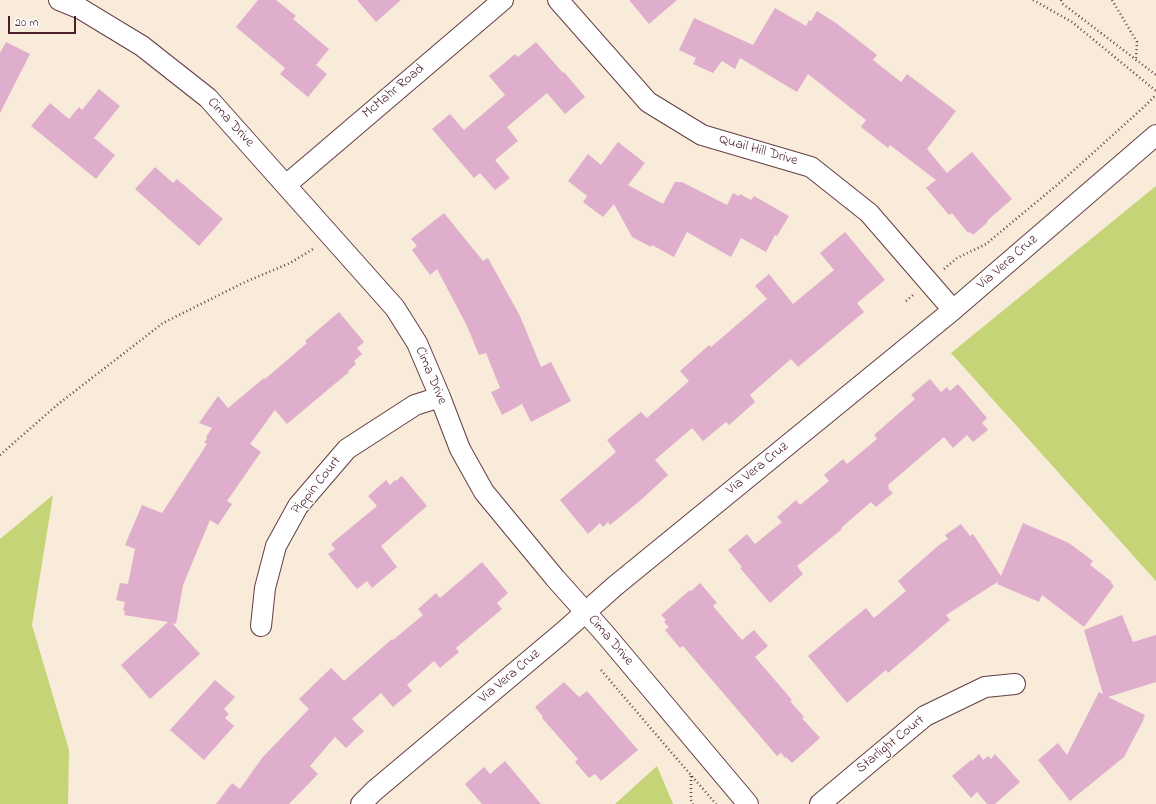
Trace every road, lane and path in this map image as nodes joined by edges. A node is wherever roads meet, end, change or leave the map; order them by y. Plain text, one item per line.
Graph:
1 (59, 0) edge
2 (503, 0) edge
3 (558, 0) edge
4 (1033, 0) edge
5 (1061, 0) edge
6 (1112, 0) edge
7 (1136, 59) junction
8 (1156, 75) edge
9 (1156, 91) edge
10 (1156, 95) edge
11 (1156, 135) edge
12 (286, 185) junction
13 (332, 237) junction
14 (928, 282) junction
15 (906, 301) dead end
16 (953, 310) junction
17 (440, 396) junction
18 (0, 455) edge
19 (585, 612) junction
20 (261, 626) dead end
21 (602, 670) dead end
22 (1015, 684) dead end
23 (361, 804) edge
24 (716, 804) edge
25 (748, 804) edge
26 (820, 804) edge

1 - 12 street, Cima Drive
2 - 12 street, McMahr Road
3 - 14 street, Quail Hill Drive
4 - 9 path
5 - 7 path
6 - 7 path
7 - 8 path
10 - 14 path
11 - 16 street, Via Vera Cruz
12 - 13 street, Cima Drive
13 - 17 street, Cima Drive
13 - 18 path
14 - 15 path
14 - 16 street, Quail Hill Drive
16 - 19 street, Via Vera Cruz
17 - 19 street, Cima Drive
17 - 20 street, Pippin Court
19 - 23 street, Via Vera Cruz
19 - 25 street, Cima Drive
21 - 24 path
22 - 26 street, Starlight Court

